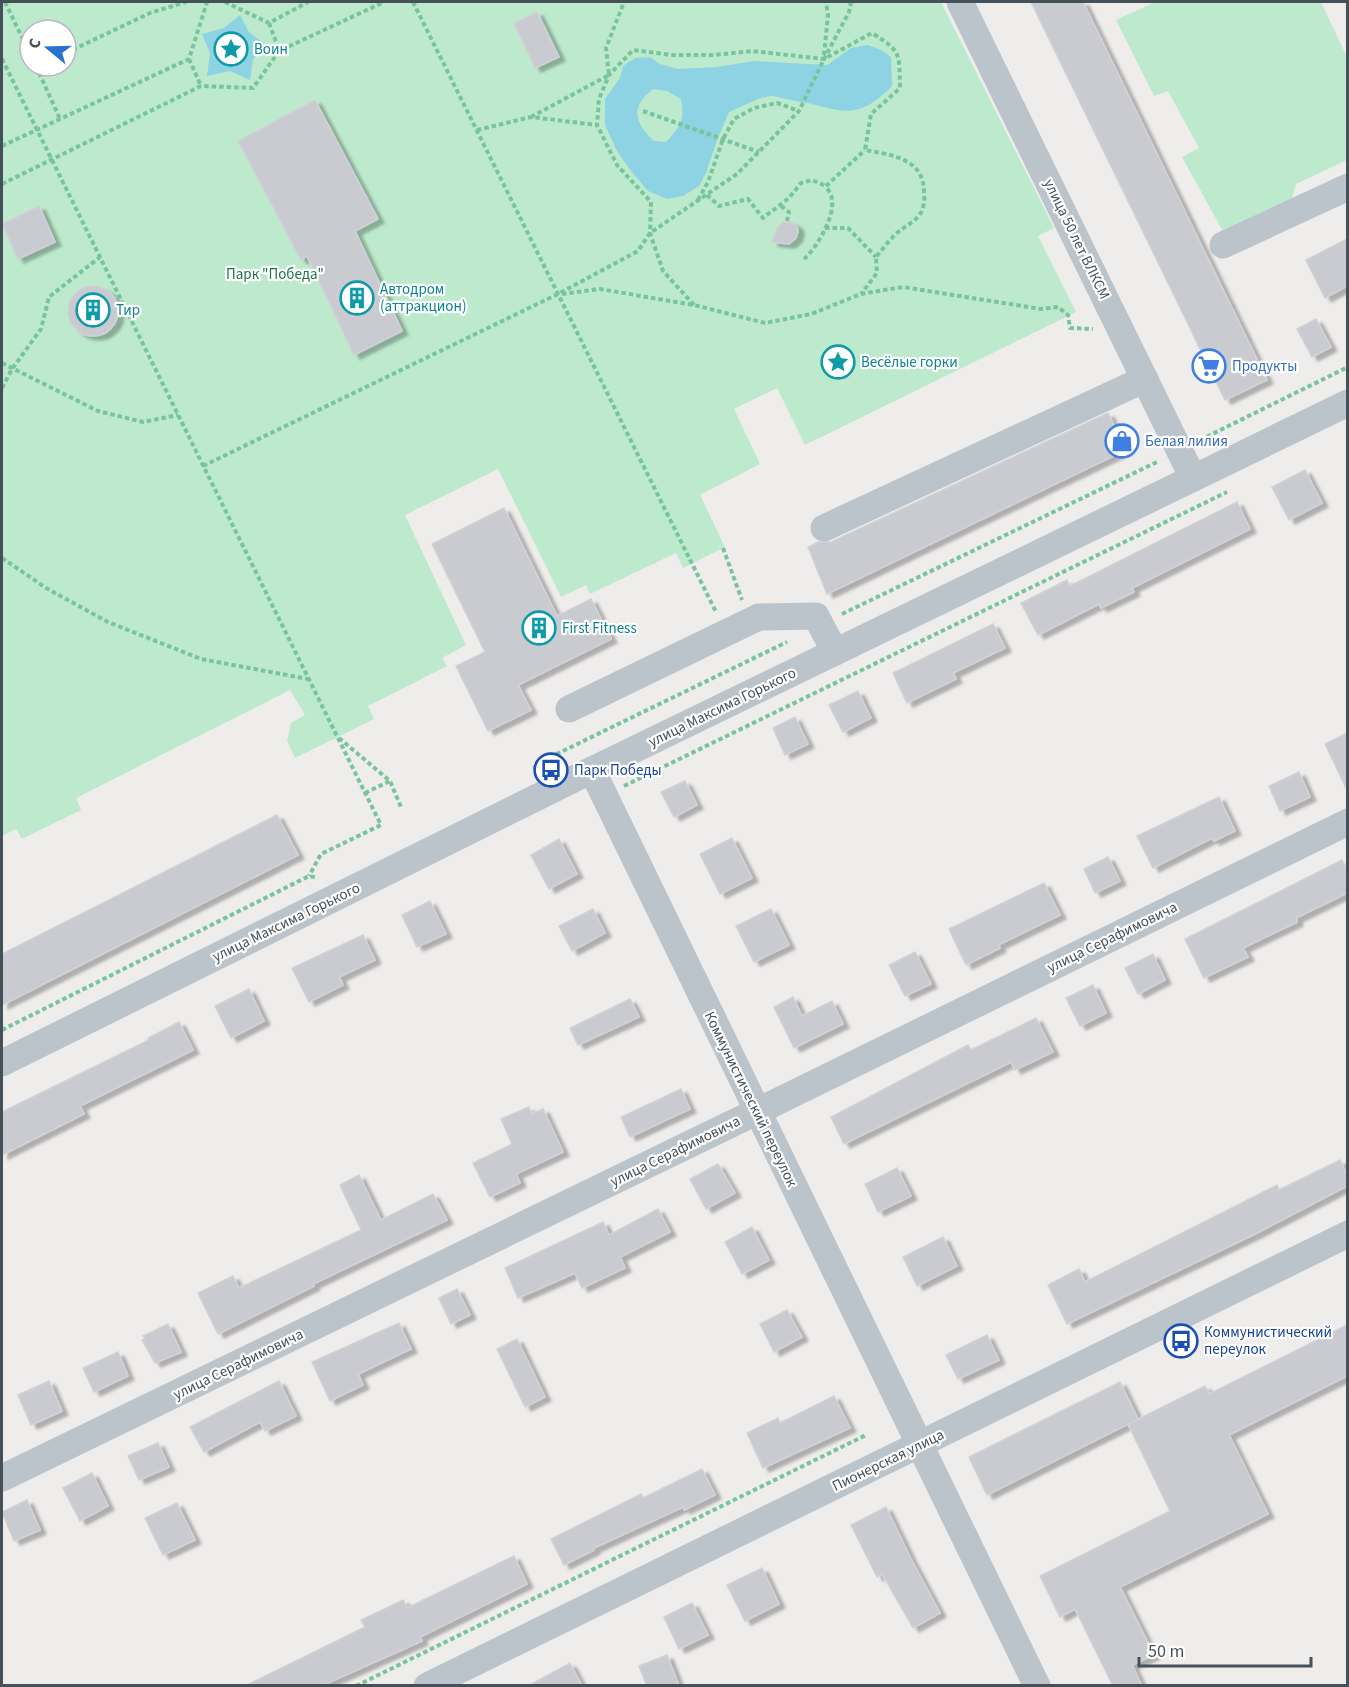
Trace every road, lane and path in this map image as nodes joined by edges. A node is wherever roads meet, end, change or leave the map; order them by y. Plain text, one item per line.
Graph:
1 (5, 2) edge
2 (186, 2) edge
3 (207, 2) edge
4 (225, 2) edge
5 (308, 2) edge
6 (384, 2) edge
7 (413, 2) edge
8 (624, 2) edge
9 (826, 2) edge
10 (851, 2) edge
11 (960, 2) edge
12 (269, 23) junction
13 (18, 29) edge
14 (78, 46) edge
15 (279, 51) junction
16 (824, 58) junction
17 (2, 59) edge
18 (189, 59) junction
19 (609, 75) junction
20 (42, 78) edge
21 (201, 86) junction
22 (643, 111) dead end
23 (800, 111) junction
24 (531, 117) junction
25 (60, 118) junction
26 (597, 125) junction
27 (37, 129) junction
28 (477, 130) junction
29 (723, 139) junction
30 (2, 146) edge
31 (865, 150) junction
32 (759, 152) junction
33 (51, 158) junction
34 (2, 184) edge
35 (826, 186) junction
36 (1347, 187) edge
37 (707, 195) junction
38 (698, 201) junction
39 (781, 206) junction
40 (787, 221) dead end
41 (825, 228) junction
42 (650, 233) junction
43 (1223, 245) dead end
44 (100, 257) junction
45 (876, 257) junction
46 (804, 259) dead end
47 (558, 294) junction
48 (861, 294) junction
49 (694, 305) junction
50 (1119, 325) junction
51 (2, 363) edge
52 (1347, 367) edge
53 (12, 369) junction
54 (1145, 379) junction
55 (2, 388) edge
56 (1347, 404) edge
57 (178, 415) junction
58 (1180, 450) junction
59 (203, 466) junction
60 (1193, 478) junction
61 (1230, 490) dead end
62 (824, 528) dead end
63 (2, 558) edge
64 (689, 558) dead end
65 (835, 652) junction
66 (308, 679) junction
67 (568, 710) dead end
68 (337, 736) junction
69 (592, 770) junction
70 (390, 781) junction
71 (624, 786) dead end
72 (365, 793) junction
73 (400, 807) dead end
74 (1347, 822) edge
75 (309, 876) junction
76 (324, 880) dead end
77 (2, 1030) edge
78 (2, 1063) edge
79 (758, 1111) junction
80 (1347, 1234) edge
81 (866, 1435) dead end
82 (919, 1445) junction
83 (2, 1478) edge
84 (356, 1686) edge
85 (427, 1686) edge
86 (1037, 1686) edge

1 - 13 path
2 - 14 path
3 - 18 path
4 - 12 path
5 - 12 path
6 - 15 path
7 - 28 path
8 - 19 path
9 - 16 path
10 - 16 path
11 - 50 street, улица 50 лет ВЛКСМ
12 - 15 path
15 - 21 path
16 - 19 path
16 - 23 path
16 - 31 path
17 - 27 path
18 - 21 path
18 - 25 path
19 - 24 path
19 - 26 path
20 - 25 path
21 - 33 path
22 - 29 path
23 - 29 path
23 - 32 path
24 - 26 path
24 - 28 path
25 - 27 path
26 - 42 path
27 - 30 path
27 - 33 path
28 - 47 path
29 - 32 path
29 - 38 path
31 - 35 path
31 - 45 path
32 - 37 path
33 - 34 path
33 - 44 path
35 - 39 path
35 - 41 path
36 - 43 street
37 - 38 path
37 - 39 path
38 - 42 path
39 - 40 path
41 - 45 path
41 - 46 path
42 - 47 path
42 - 49 path
44 - 53 path
44 - 57 path
45 - 48 path
47 - 49 path
47 - 59 path
47 - 64 path
48 - 49 path
48 - 50 path
50 - 54 street, улица 50 лет ВЛКСМ
51 - 53 path
52 - 58 path
53 - 55 path
53 - 57 path
54 - 58 street, улица 50 лет ВЛКСМ
54 - 62 street
56 - 60 street, улица Максима Горького
57 - 59 path
58 - 60 street, улица 50 лет ВЛКСМ
59 - 66 path
60 - 65 street, улица Максима Горького
61 - 71 path
63 - 66 path
65 - 67 street
65 - 69 street, улица Максима Горького
66 - 68 path
68 - 70 path
68 - 72 path
69 - 78 street, улица Максима Горького
69 - 79 street, Коммунистический переулок
70 - 72 path
70 - 73 path
72 - 75 path
74 - 79 street, улица Серафимовича
75 - 76 path
75 - 77 path
79 - 82 street, Коммунистический переулок
79 - 83 street, улица Серафимовича
80 - 82 street, Пионерская улица
81 - 84 path
82 - 85 street, Пионерская улица
82 - 86 street, Коммунистический переулок

